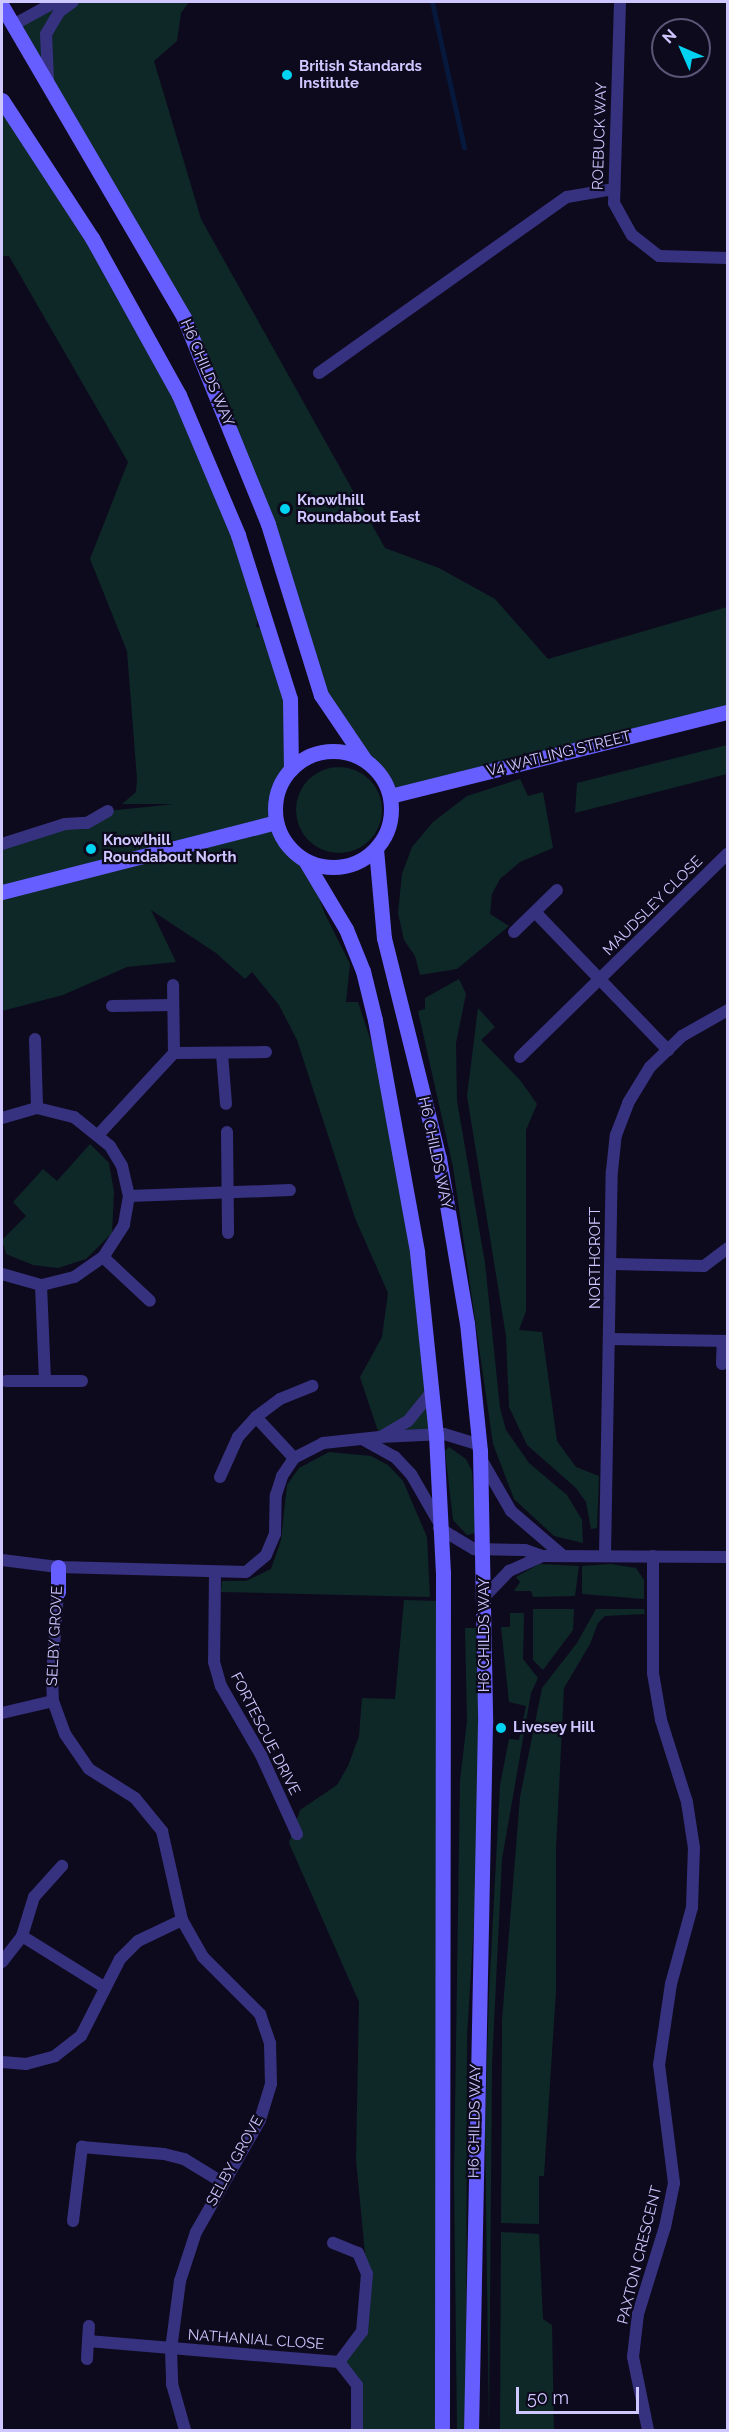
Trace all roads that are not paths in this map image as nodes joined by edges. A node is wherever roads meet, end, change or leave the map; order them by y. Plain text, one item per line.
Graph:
1 (55, 2) edge
2 (73, 2) edge
3 (620, 2) edge
4 (2, 6) edge
5 (7, 29) edge
6 (48, 81) junction
7 (2, 88) edge
8 (5, 105) edge
9 (614, 189) junction
10 (728, 258) edge
11 (319, 373) dead end
12 (728, 712) edge
13 (365, 760) junction
14 (291, 769) junction
15 (390, 796) junction
16 (108, 812) dead end
17 (276, 822) junction
18 (2, 841) edge
19 (376, 849) junction
20 (728, 853) edge
21 (306, 862) junction
22 (557, 890) dead end
23 (2, 892) edge
24 (535, 912) junction
25 (514, 932) dead end
26 (600, 980) junction
27 (173, 985) dead end
28 (173, 1005) junction
29 (112, 1006) dead end
30 (728, 1010) edge
31 (35, 1039) dead end
32 (668, 1050) junction
33 (266, 1052) dead end
34 (174, 1053) junction
35 (222, 1054) junction
36 (520, 1057) dead end
37 (226, 1104) dead end
38 (37, 1108) junction
39 (2, 1118) edge
40 (227, 1132) dead end
41 (99, 1134) junction
42 (226, 1190) junction
43 (290, 1190) dead end
44 (129, 1196) junction
45 (228, 1233) dead end
46 (728, 1248) edge
47 (103, 1257) junction
48 (612, 1264) junction
49 (2, 1274) edge
50 (41, 1285) junction
51 (150, 1301) dead end
52 (610, 1339) junction
53 (725, 1341) edge
54 (722, 1364) dead end
55 (45, 1381) junction
56 (82, 1381) dead end
57 (6, 1382) dead end
58 (313, 1386) dead end
59 (432, 1391) junction
60 (256, 1417) junction
61 (436, 1435) junction
62 (380, 1437) junction
63 (364, 1440) junction
64 (480, 1452) junction
65 (294, 1458) junction
66 (220, 1477) dead end
67 (439, 1525) junction
68 (484, 1549) junction
69 (561, 1554) junction
70 (605, 1555) junction
71 (542, 1556) junction
72 (653, 1556) junction
73 (728, 1557) edge
74 (2, 1560) edge
75 (58, 1567) junction
76 (215, 1573) junction
77 (58, 1592) joint
78 (485, 1596) junction
79 (53, 1701) junction
80 (2, 1713) edge
81 (297, 1834) dead end
82 (62, 1866) dead end
83 (182, 1920) junction
84 (22, 1936) junction
85 (2, 1962) edge
86 (104, 1987) junction
87 (2, 2062) edge
88 (83, 2133) dead end
89 (82, 2147) junction
90 (222, 2182) junction
91 (73, 2221) dead end
92 (333, 2243) dead end
93 (89, 2326) dead end
94 (88, 2341) junction
95 (171, 2349) junction
96 (87, 2359) dead end
97 (339, 2362) junction
98 (185, 2430) edge
99 (357, 2430) edge
100 (442, 2430) edge
101 (471, 2430) edge
102 (648, 2430) edge

1 - 5 street
2 - 6 street
3 - 9 street, ROEBUCK WAY
4 - 5 street, H6 CHILDS WAY
5 - 6 street, H6 CHILDS WAY
6 - 13 street, H6 CHILDS WAY
7 - 8 street
8 - 14 street
9 - 10 street, ROEBUCK WAY
9 - 11 street
12 - 15 street, V4 WATLING STREET
13 - 14 street
13 - 15 street
14 - 17 street
15 - 19 street
16 - 18 street
17 - 21 street
17 - 23 street
19 - 21 street
19 - 64 street, H6 CHILDS WAY
20 - 26 street, MAUDSLEY CLOSE
21 - 59 street
22 - 24 street
24 - 25 street
24 - 26 street, MAUDSLEY CLOSE
26 - 32 street, MAUDSLEY CLOSE
26 - 36 street, MAUDSLEY CLOSE
27 - 28 street
28 - 29 street
28 - 34 street
30 - 32 street, NORTHCROFT
31 - 38 street
32 - 48 street, NORTHCROFT
33 - 35 street
34 - 35 street
34 - 41 street
35 - 37 street
38 - 39 street
38 - 41 street
40 - 42 street
41 - 44 street
42 - 43 street
42 - 44 street
42 - 45 street
44 - 47 street
46 - 48 street
47 - 50 street
47 - 51 street
48 - 52 street, NORTHCROFT
49 - 50 street
50 - 55 street
52 - 53 street
52 - 70 street, NORTHCROFT
53 - 54 street
55 - 56 street
55 - 57 street
58 - 60 street
59 - 61 street
59 - 62 street
60 - 65 street
60 - 66 street
61 - 62 street
61 - 64 street
61 - 67 street
62 - 63 street
63 - 65 street
63 - 67 street
64 - 68 street, H6 CHILDS WAY
64 - 69 street
65 - 76 street
67 - 68 street
67 - 100 street
68 - 71 street
68 - 78 street, H6 CHILDS WAY
69 - 70 street
69 - 71 street
70 - 72 street
71 - 78 street
72 - 73 street
72 - 102 street, PAXTON CRESCENT
74 - 75 street
75 - 76 street
75 - 77 street, SELBY GROVE
76 - 81 street, FORTESCUE DRIVE
77 - 79 street, SELBY GROVE
78 - 101 street, H6 CHILDS WAY
79 - 80 street
79 - 83 street, SELBY GROVE
82 - 84 street
83 - 86 street
83 - 90 street, SELBY GROVE
84 - 85 street
84 - 86 street
86 - 87 street
88 - 89 street
89 - 90 street
89 - 91 street
90 - 95 street, SELBY GROVE
92 - 97 street, NATHANIAL CLOSE
93 - 94 street
94 - 95 street, NATHANIAL CLOSE
94 - 96 street
95 - 97 street, NATHANIAL CLOSE
95 - 98 street, SELBY GROVE
97 - 99 street, NATHANIAL CLOSE

